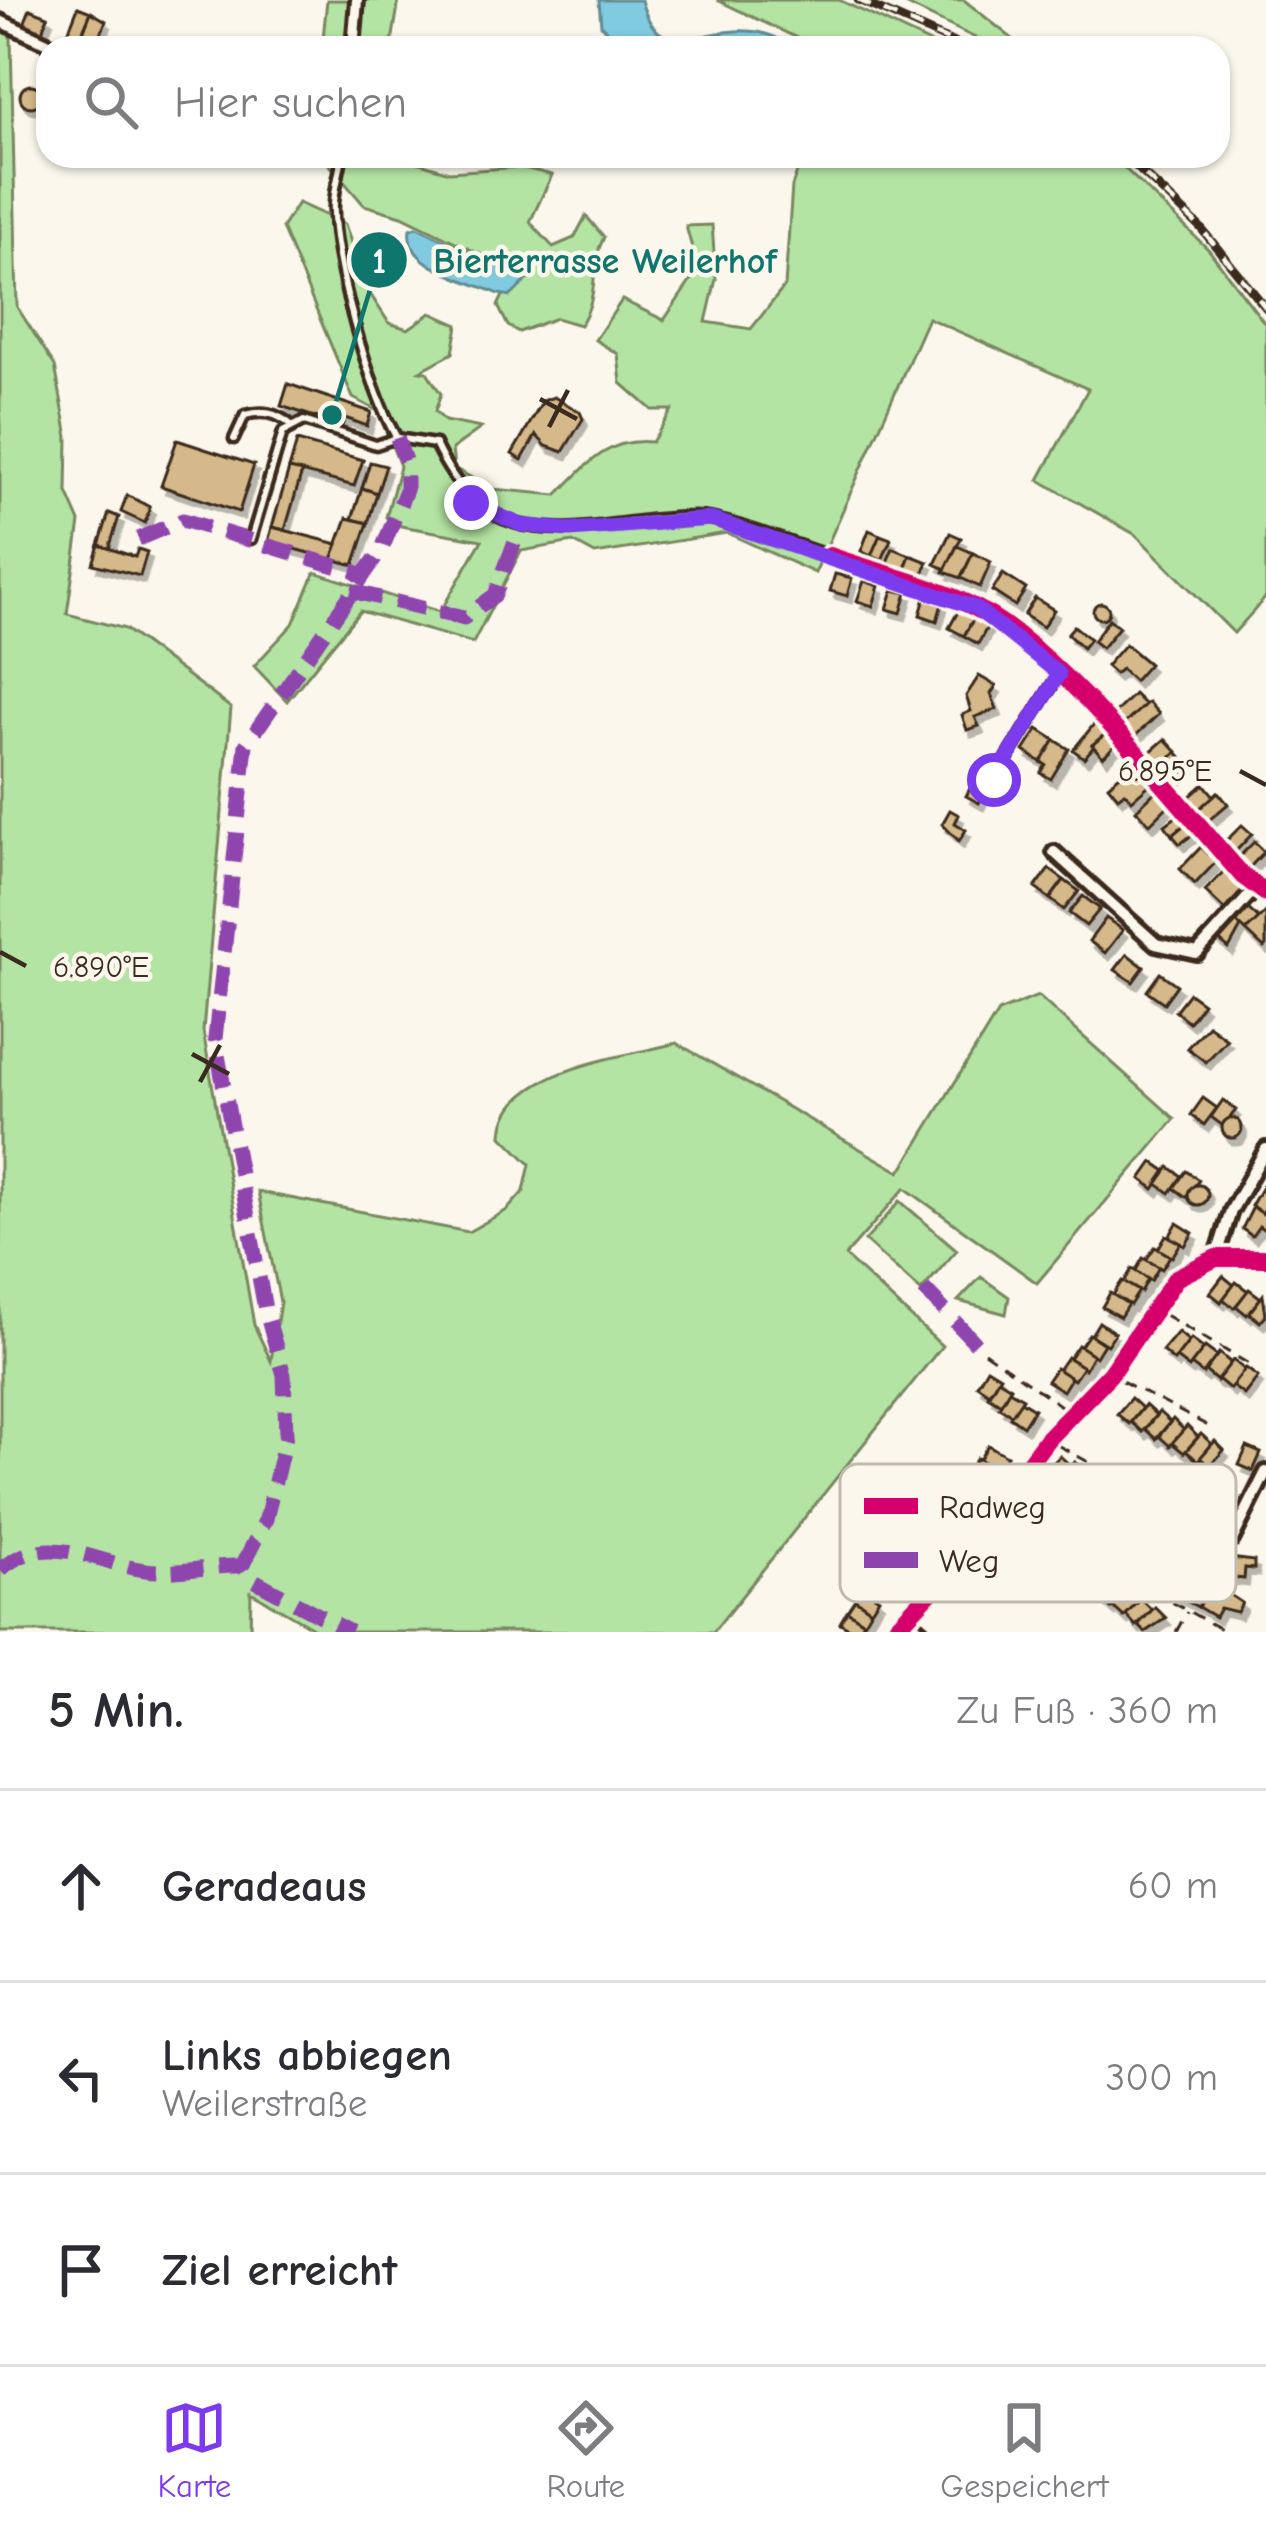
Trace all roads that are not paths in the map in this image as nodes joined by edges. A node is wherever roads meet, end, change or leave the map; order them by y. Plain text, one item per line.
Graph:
1 (357, 0) edge
2 (0, 21) edge
3 (353, 36) edge
4 (36, 38) edge
5 (340, 168) edge
6 (290, 424) junction
7 (398, 438) junction
8 (234, 439) dead end
9 (251, 538) dead end
10 (830, 556) joint
11 (1059, 674) junction
12 (994, 780) dead end
13 (1054, 851) dead end
14 (1261, 890) edge
15 (1266, 1149) edge
16 (1216, 1258) junction
17 (1266, 1258) edge
18 (1027, 1464) edge
19 (1266, 1472) edge
20 (1262, 1492) edge
21 (1236, 1534) edge
22 (921, 1602) edge
23 (907, 1618) junction
24 (892, 1632) edge
25 (922, 1632) edge

1 - 3 street
2 - 4 street
5 - 7 lane
6 - 7 lane
6 - 8 lane
6 - 9 lane
7 - 10 lane
10 - 11 street
11 - 12 lane
11 - 14 street
13 - 14 street
15 - 16 street
16 - 17 street
16 - 18 street
19 - 20 street
20 - 21 street
22 - 23 street
23 - 24 street
23 - 25 street

